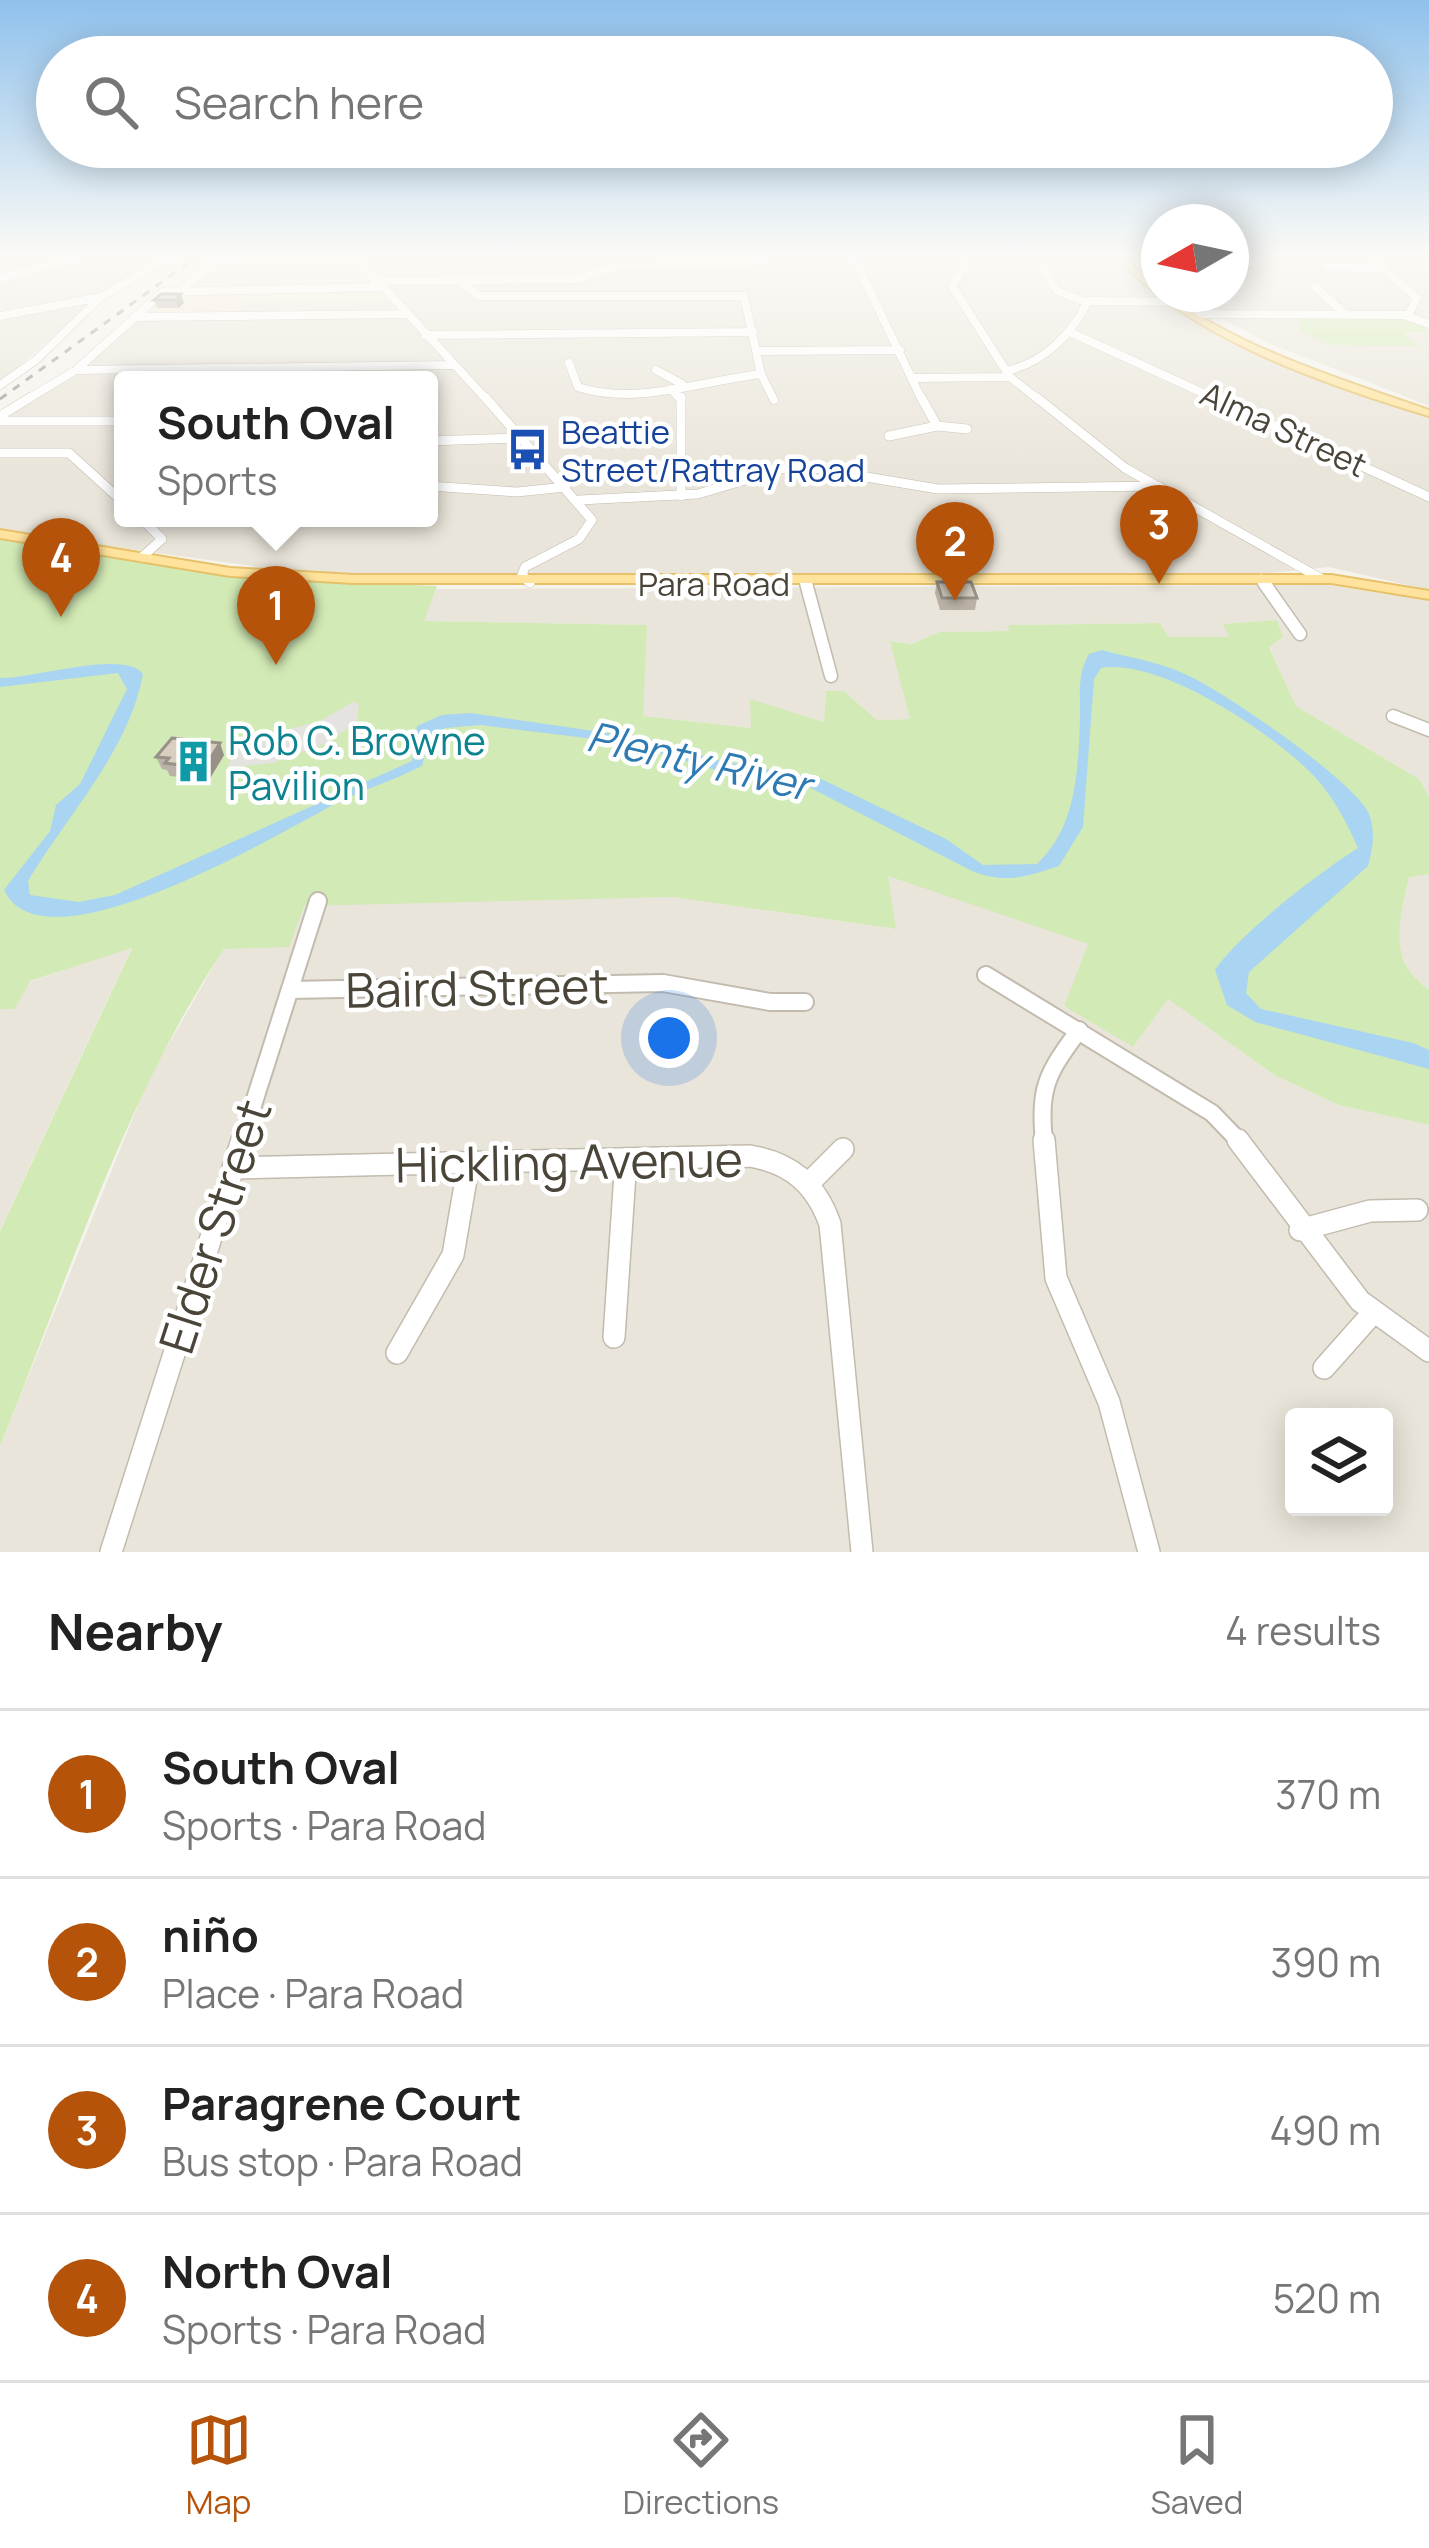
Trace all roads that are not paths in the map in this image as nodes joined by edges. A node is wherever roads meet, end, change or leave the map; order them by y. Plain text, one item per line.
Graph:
1 (67, 328) edge
2 (121, 328) edge
3 (419, 328) edge
4 (752, 328) edge
5 (889, 328) edge
6 (979, 328) edge
7 (1074, 328) edge
8 (1229, 328) edge
9 (753, 332) junction
10 (1072, 333) junction
11 (425, 335) junction
12 (900, 350) junction
13 (757, 351) junction
14 (569, 364) dead end
15 (453, 365) junction
16 (27, 366) junction
17 (0, 370) edge
18 (76, 370) junction
19 (656, 370) dead end
20 (761, 374) junction
21 (1008, 374) junction
22 (914, 378) junction
23 (682, 384) junction
24 (0, 385) edge
25 (671, 389) junction
26 (774, 401) dead end
27 (1428, 410) edge
28 (0, 418) edge
29 (114, 422) edge
30 (937, 426) junction
31 (967, 429) dead end
32 (889, 436) dead end
33 (521, 438) junction
34 (438, 441) edge
35 (0, 453) edge
36 (1158, 486) junction
37 (438, 487) edge
38 (566, 487) junction
39 (114, 494) edge
40 (681, 496) junction
41 (1429, 496) edge
42 (579, 500) junction
43 (149, 527) edge
44 (0, 534) edge
45 (142, 557) junction
46 (1261, 579) junction
47 (1325, 579) junction
48 (530, 583) junction
49 (806, 583) junction
50 (1429, 595) edge
51 (1300, 634) dead end
52 (831, 676) dead end
53 (1393, 716) dead end
54 (1429, 730) edge
55 (318, 901) dead end
56 (986, 975) dead end
57 (290, 990) junction
58 (806, 1002) dead end
59 (1079, 1030) junction
60 (843, 1148) dead end
61 (626, 1160) junction
62 (469, 1162) junction
63 (232, 1168) junction
64 (809, 1183) junction
65 (1417, 1210) dead end
66 (1300, 1229) junction
67 (1371, 1315) junction
68 (614, 1336) dead end
69 (1429, 1351) edge
70 (397, 1353) dead end
71 (1324, 1368) dead end
72 (111, 1552) edge
73 (862, 1552) edge
74 (1149, 1552) edge

1 - 16 street
2 - 18 street
3 - 11 street
4 - 9 street
5 - 12 street
6 - 21 street
7 - 10 street
8 - 27 main road
9 - 11 street
9 - 13 street
10 - 21 street
10 - 41 street, Alma Street
11 - 15 street
12 - 13 street
12 - 22 street
13 - 20 street
14 - 25 street
15 - 18 street
15 - 33 street
16 - 17 street
16 - 24 street
18 - 28 street
19 - 23 street
20 - 23 street
20 - 26 street
21 - 22 street
21 - 36 street
22 - 30 street
23 - 25 street
25 - 40 street
28 - 29 street
30 - 31 street
30 - 32 street
33 - 34 street
33 - 38 street
35 - 39 street
36 - 40 street
36 - 47 street
37 - 38 street
38 - 42 street
40 - 42 street
42 - 48 street
43 - 45 street
44 - 45 main road, Para Road
45 - 48 main road, Para Road
46 - 47 main road, Para Road
46 - 49 main road, Para Road
46 - 51 street
47 - 50 main road, Para Road
48 - 49 main road, Para Road
49 - 52 street
53 - 54 street
55 - 57 street, Elder Street
56 - 59 street
57 - 58 street, Baird Street
57 - 63 street, Elder Street
59 - 66 street
59 - 74 street
60 - 64 street
61 - 62 street, Hickling Avenue
61 - 64 street, Hickling Avenue
61 - 68 street
62 - 63 street, Hickling Avenue
62 - 70 street
63 - 72 street, Elder Street
64 - 73 street
65 - 66 street
66 - 67 street
67 - 69 street
67 - 71 street

